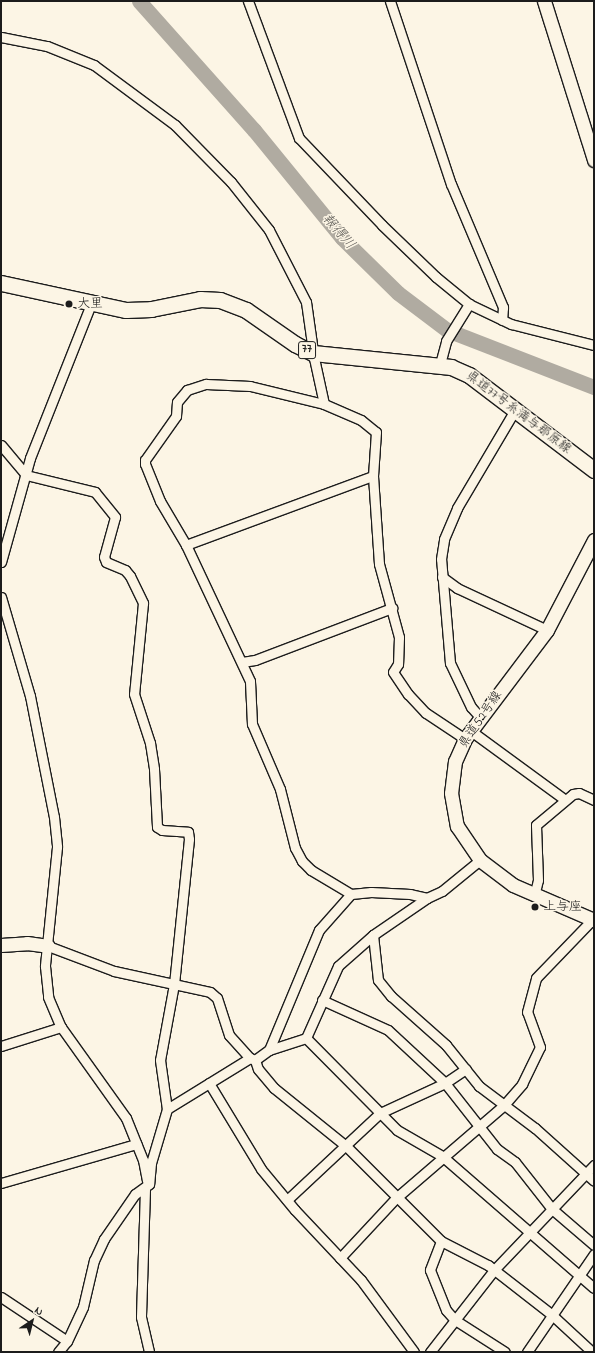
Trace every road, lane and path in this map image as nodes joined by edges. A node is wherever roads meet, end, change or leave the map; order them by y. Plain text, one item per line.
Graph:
1 (248, 1) edge
2 (390, 1) edge
3 (544, 1) edge
4 (1, 37) edge
5 (594, 160) edge
6 (1, 283) edge
7 (91, 304) junction
8 (467, 306) junction
9 (502, 320) junction
10 (594, 345) edge
11 (314, 353) junction
12 (440, 364) junction
13 (324, 404) junction
14 (515, 410) junction
15 (1, 445) edge
16 (594, 470) edge
17 (26, 475) junction
18 (373, 476) junction
19 (594, 540) edge
20 (186, 545) junction
21 (1, 562) edge
22 (442, 577) junction
23 (1, 597) edge
24 (392, 608) junction
25 (547, 630) junction
26 (242, 662) junction
27 (480, 717) junction
28 (468, 735) junction
29 (564, 799) junction
30 (594, 800) edge
31 (480, 860) junction
32 (351, 894) junction
33 (534, 896) junction
34 (427, 898) junction
35 (593, 920) edge
36 (373, 935) junction
37 (1, 945) edge
38 (48, 946) junction
39 (174, 984) junction
40 (322, 1000) junction
41 (61, 1027) junction
42 (306, 1038) junction
43 (1, 1046) edge
44 (269, 1050) junction
45 (252, 1059) junction
46 (466, 1069) junction
47 (445, 1083) junction
48 (209, 1084) junction
49 (504, 1105) junction
50 (167, 1109) junction
51 (380, 1113) junction
52 (479, 1126) junction
53 (136, 1144) junction
54 (346, 1146) junction
55 (442, 1156) junction
56 (594, 1165) edge
57 (586, 1175) junction
58 (594, 1181) edge
59 (1, 1182) edge
60 (147, 1186) junction
61 (396, 1198) junction
62 (287, 1200) junction
63 (552, 1209) junction
64 (530, 1232) junction
65 (441, 1241) junction
66 (594, 1245) edge
67 (594, 1254) edge
68 (340, 1258) junction
69 (494, 1270) junction
70 (579, 1275) junction
71 (594, 1288) edge
72 (1, 1298) edge
73 (551, 1314) junction
74 (455, 1320) junction
75 (66, 1341) junction
76 (58, 1352) edge
77 (149, 1352) edge
78 (414, 1352) edge
79 (430, 1352) edge
80 (506, 1352) edge
81 (527, 1352) edge
82 (592, 1352) edge

1 - 8 street
2 - 9 street
3 - 5 main road
4 - 11 street
6 - 7 main road, 県道77号糸満与那原線 / 77
7 - 11 main road, 県道77号糸満与那原線 / 77
7 - 17 street
8 - 9 street
8 - 12 street
9 - 10 street
11 - 12 main road, 県道77号糸満与那原線 / 77
11 - 13 street
12 - 14 main road, 県道77号糸満与那原線 / 77
13 - 18 street
13 - 20 street
14 - 16 main road, 県道77号糸満与那原線 / 77
14 - 22 street
15 - 17 street
17 - 21 street
17 - 39 street
18 - 20 street
18 - 24 street
19 - 25 main road, 県道52号線
20 - 26 street
22 - 25 street
22 - 27 street
23 - 38 street
24 - 26 street
24 - 28 street
25 - 27 main road, 県道52号線
26 - 32 street
27 - 28 main road, 県道52号線
28 - 29 street
28 - 31 main road, 県道52号線
29 - 30 street
29 - 33 street
31 - 33 main road, 県道52号線
31 - 34 street
32 - 34 street
32 - 44 street
33 - 35 main road, 県道52号線
34 - 36 street
35 - 49 street
36 - 40 street
36 - 46 street
37 - 38 main road
38 - 39 street
38 - 41 street
39 - 45 street
39 - 50 street
40 - 42 street
40 - 47 street
41 - 43 street
41 - 53 street
42 - 44 street
42 - 51 street
44 - 45 street
45 - 48 street
45 - 54 street
46 - 47 street
46 - 49 street
47 - 51 street
47 - 52 street
48 - 50 street
48 - 62 street
49 - 52 street
49 - 57 street
50 - 60 street
51 - 54 street
51 - 55 street
52 - 55 street
52 - 63 street
53 - 59 street
53 - 60 street
54 - 61 street
54 - 62 street
55 - 61 street
55 - 64 street
56 - 57 street
57 - 58 street
57 - 63 street
60 - 75 street
60 - 77 street
61 - 65 street
61 - 68 street
62 - 68 street
63 - 64 street
63 - 66 street
64 - 69 street
64 - 70 street
65 - 69 street
65 - 74 street
67 - 70 street
68 - 78 street
69 - 73 street
69 - 74 street
70 - 71 street
70 - 73 street
72 - 75 street
73 - 81 street
73 - 82 street
74 - 79 street
74 - 80 street
75 - 76 street

